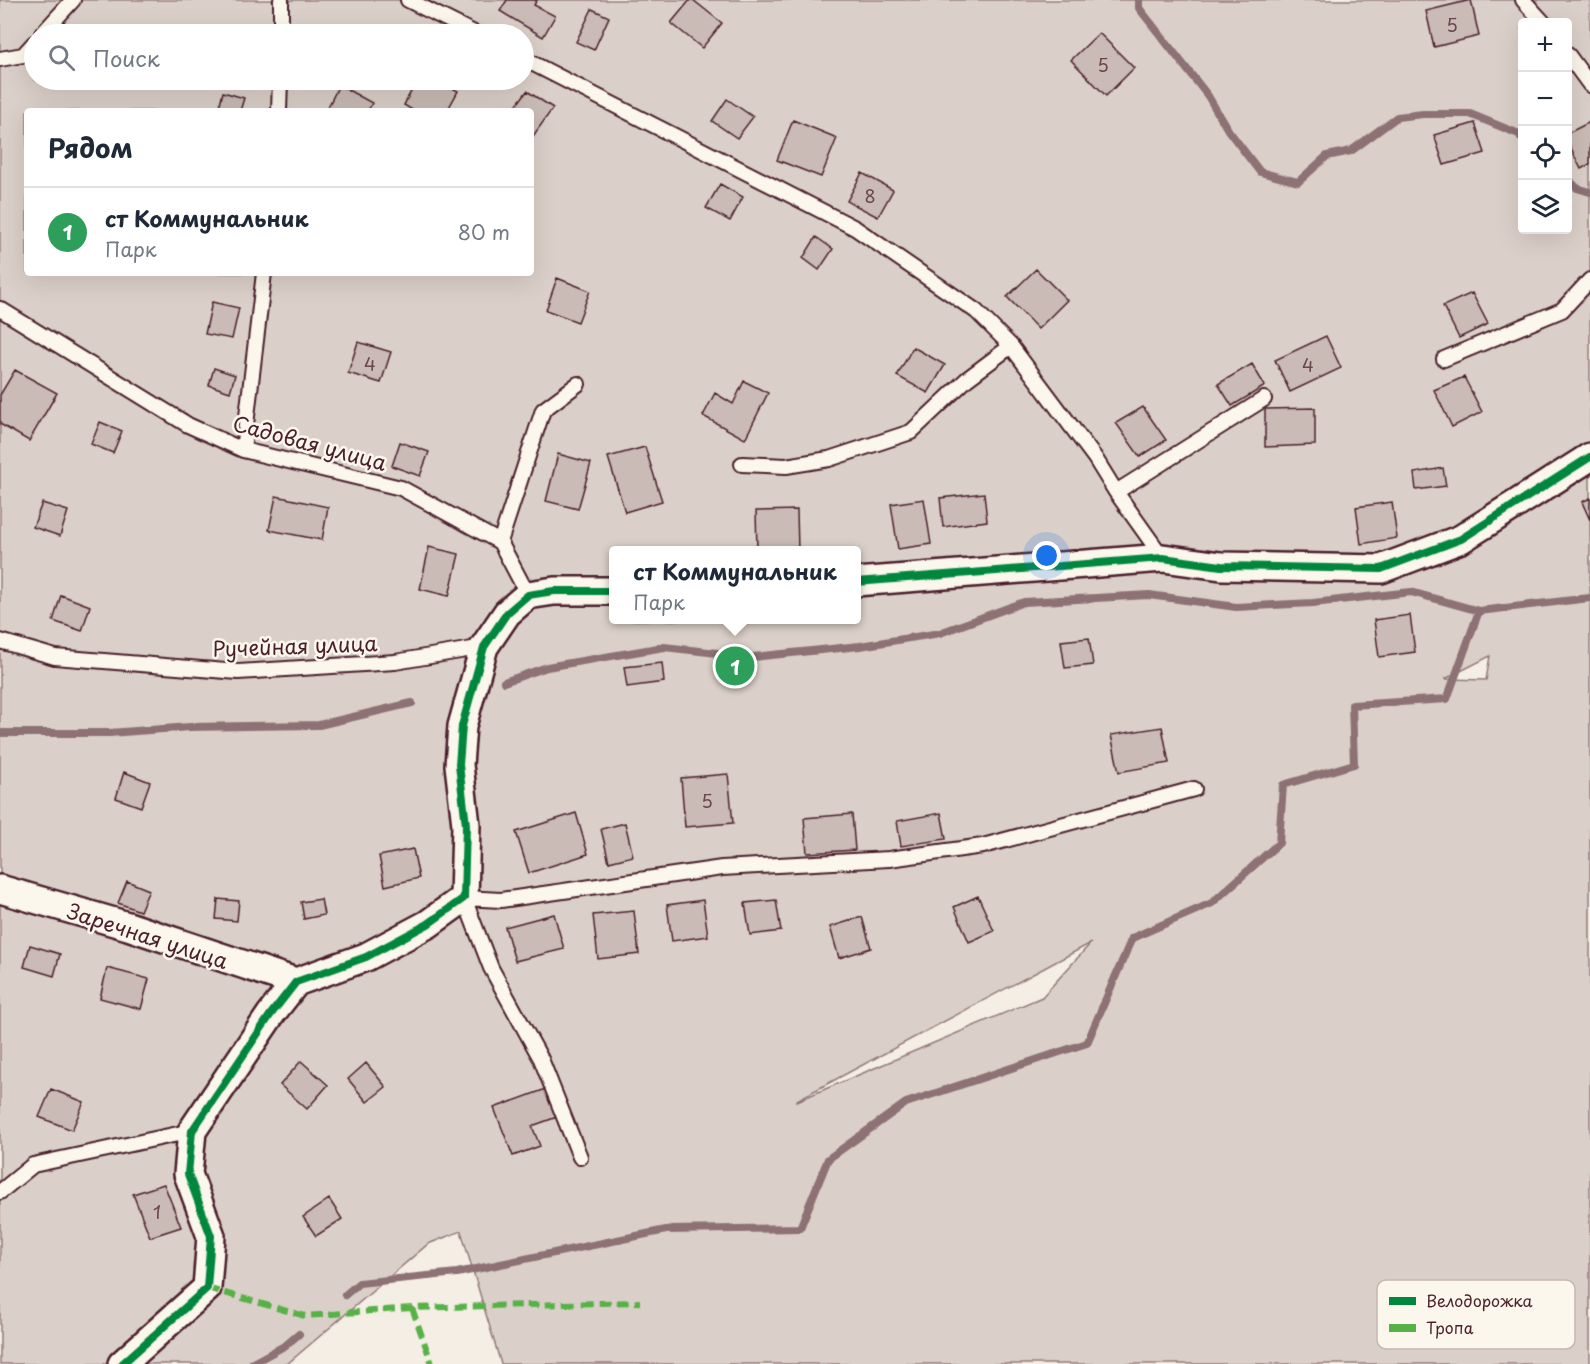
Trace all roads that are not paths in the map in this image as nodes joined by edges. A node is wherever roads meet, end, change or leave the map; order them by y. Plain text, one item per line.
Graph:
1 (73, 0) edge
2 (281, 0) edge
3 (408, 0) edge
4 (1522, 0) edge
5 (1539, 18) edge
6 (51, 24) edge
7 (281, 24) edge
8 (456, 24) edge
9 (24, 55) edge
10 (0, 59) edge
11 (1572, 60) edge
12 (534, 64) edge
13 (1590, 85) edge
14 (280, 90) edge
15 (279, 108) edge
16 (264, 276) edge
17 (1590, 280) edge
18 (0, 309) edge
19 (1011, 346) junction
20 (1444, 359) dead end
21 (578, 384) dead end
22 (1264, 399) dead end
23 (243, 450) junction
24 (1590, 458) edge
25 (742, 464) dead end
26 (1116, 492) junction
27 (500, 542) junction
28 (1163, 558) junction
29 (861, 582) edge
30 (609, 591) edge
31 (528, 595) junction
32 (0, 641) edge
33 (484, 647) junction
34 (1194, 789) dead end
35 (0, 889) edge
36 (464, 898) junction
37 (296, 982) junction
38 (192, 1131) junction
39 (580, 1156) dead end
40 (0, 1192) edge
41 (122, 1364) edge

1 - 6 lane
2 - 7 lane
3 - 8 lane
4 - 5 lane
9 - 10 lane
11 - 13 lane
12 - 19 lane
14 - 15 lane
16 - 23 lane
17 - 20 lane
18 - 23 lane, Садовая улица
19 - 25 lane
19 - 26 lane
21 - 27 lane
22 - 26 lane
23 - 27 lane, Садовая улица
24 - 28 street
26 - 28 lane
27 - 31 lane
28 - 29 street
30 - 31 street
31 - 33 street
32 - 33 lane, Ручейная улица
33 - 36 street
34 - 36 lane
35 - 37 street, Заречная улица
36 - 37 street
36 - 39 lane
37 - 38 street
38 - 40 lane
38 - 41 street

